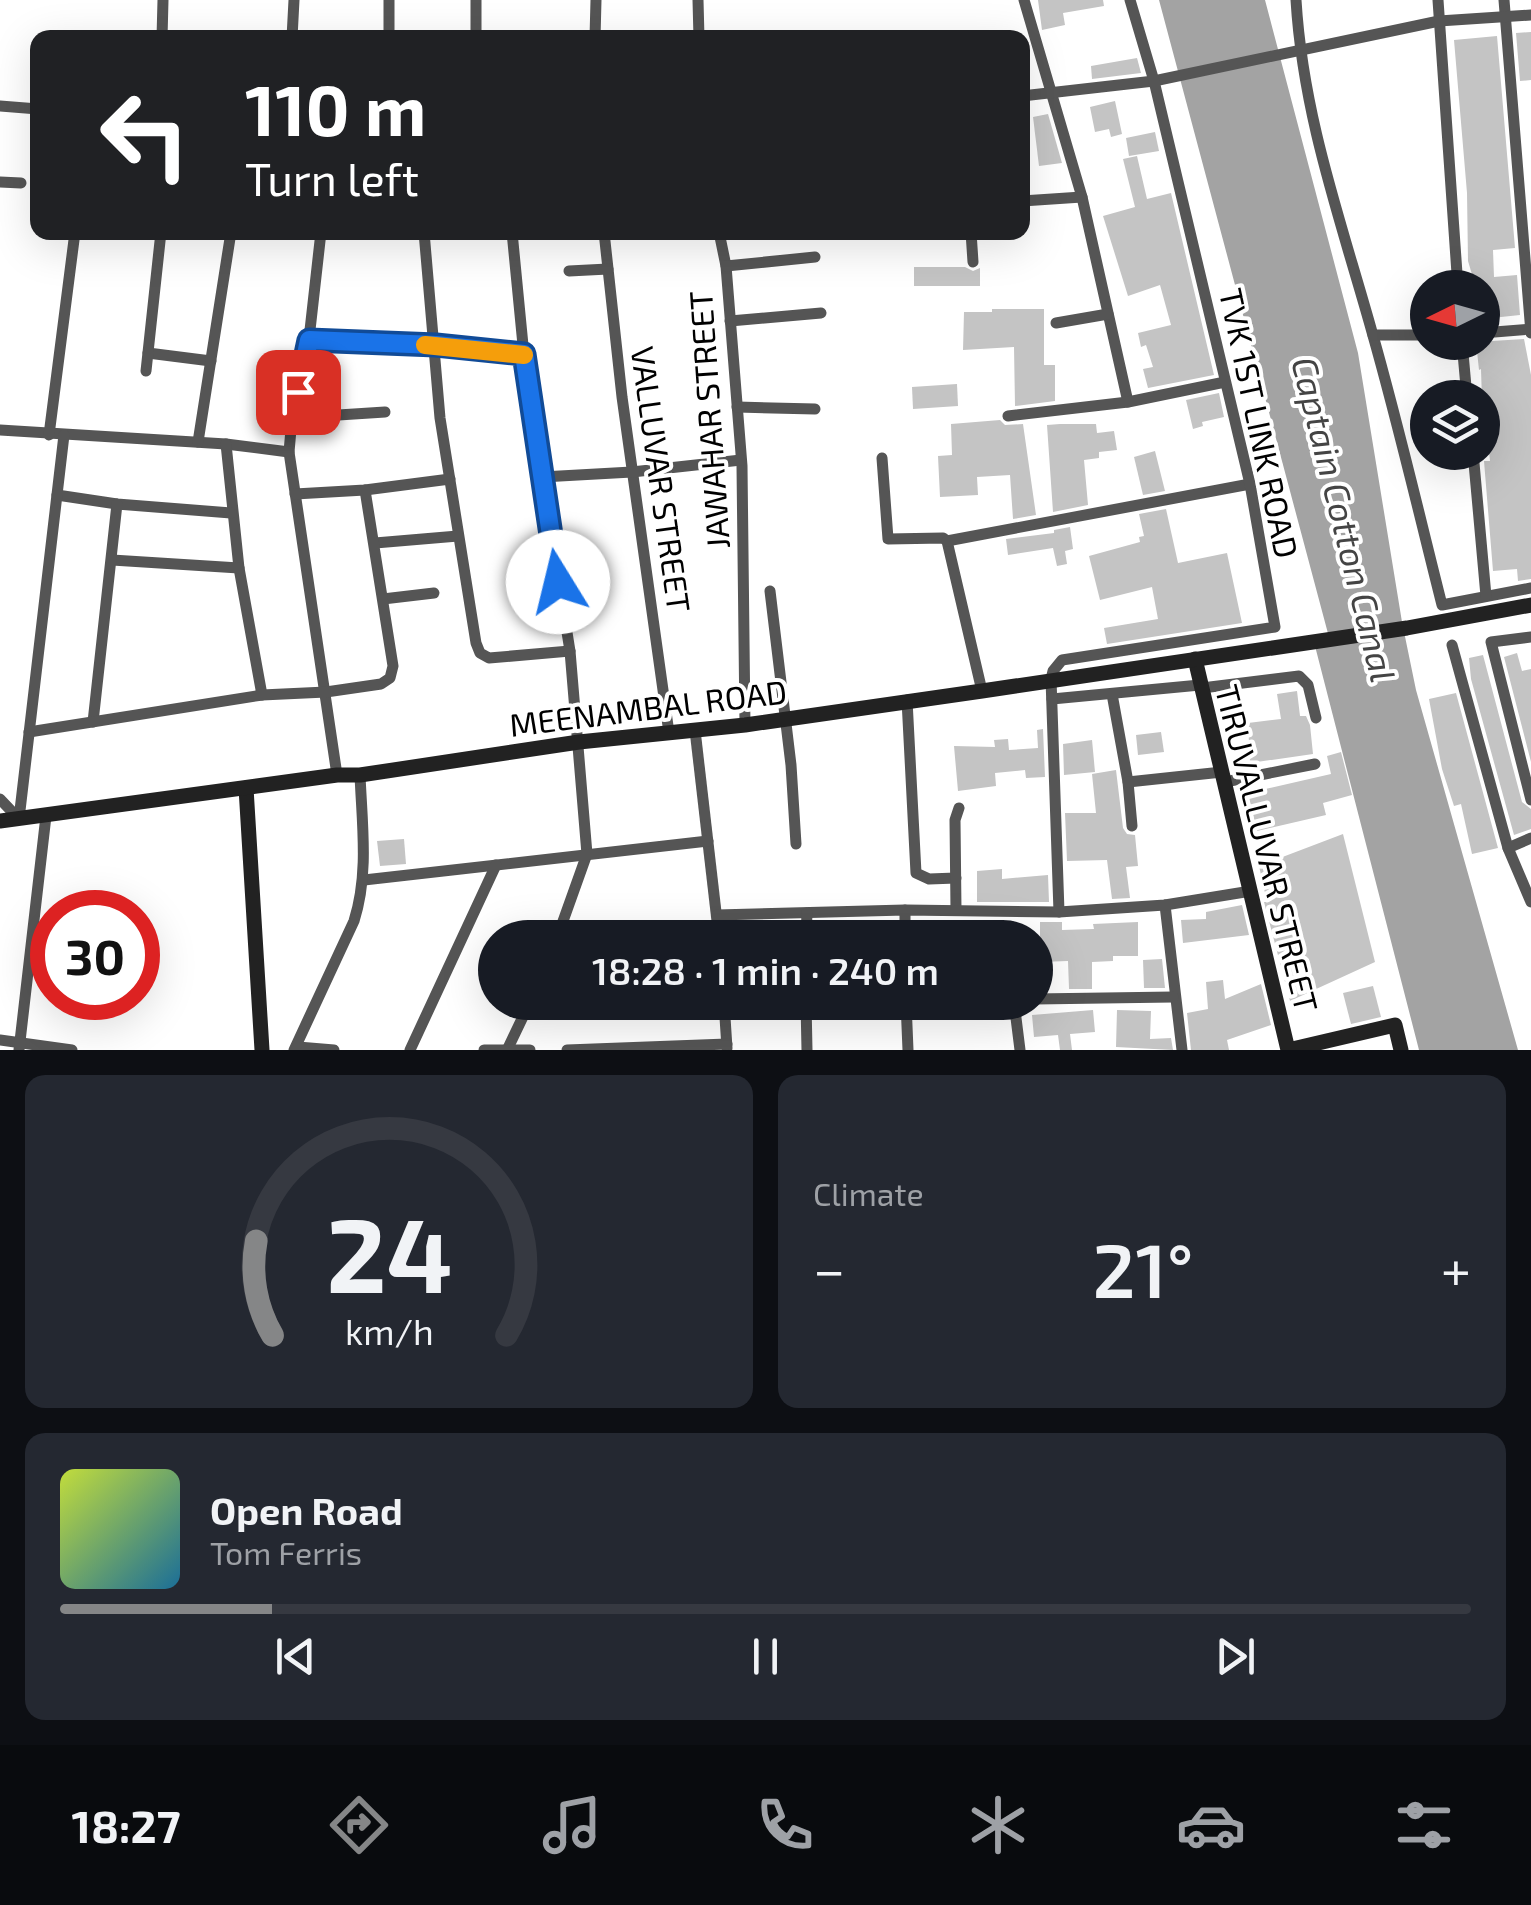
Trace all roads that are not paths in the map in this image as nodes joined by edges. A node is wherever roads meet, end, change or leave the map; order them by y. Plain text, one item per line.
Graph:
1 (164, 0) edge
2 (294, 0) edge
3 (390, 0) edge
4 (476, 0) edge
5 (596, 0) edge
6 (698, 0) edge
7 (1024, 0) edge
8 (1130, 0) edge
9 (1296, 0) edge
10 (1438, 0) edge
11 (1504, 0) edge
12 (1531, 15) edge
13 (1506, 16) junction
14 (1439, 21) junction
15 (162, 30) edge
16 (292, 30) edge
17 (388, 30) edge
18 (476, 30) edge
19 (594, 30) edge
20 (698, 30) edge
21 (1300, 52) junction
22 (1154, 81) junction
23 (1054, 94) junction
24 (1030, 96) edge
25 (0, 106) edge
26 (30, 108) edge
27 (0, 182) edge
28 (21, 183) dead end
29 (1082, 197) junction
30 (1030, 200) edge
31 (73, 240) edge
32 (160, 240) edge
33 (230, 240) edge
34 (320, 240) edge
35 (425, 240) edge
36 (513, 240) edge
37 (605, 240) edge
38 (721, 240) edge
39 (972, 240) edge
40 (815, 256) dead end
41 (973, 262) dead end
42 (726, 266) junction
43 (608, 269) junction
44 (1457, 270) edge
45 (569, 271) dead end
46 (821, 313) dead end
47 (1108, 314) junction
48 (730, 321) junction
49 (1056, 323) dead end
50 (1531, 330) edge
51 (1500, 332) edge
52 (1410, 334) edge
53 (1373, 335) junction
54 (309, 340) junction
55 (436, 345) junction
56 (148, 353) junction
57 (524, 354) junction
58 (210, 360) junction
59 (146, 371) dead end
60 (1225, 382) junction
61 (1128, 402) junction
62 (737, 407) junction
63 (816, 409) dead end
64 (384, 412) dead end
65 (1008, 416) dead end
66 (292, 418) junction
67 (0, 430) edge
68 (48, 435) junction
69 (64, 435) junction
70 (198, 442) junction
71 (226, 444) junction
72 (289, 452) junction
73 (882, 458) dead end
74 (741, 460) junction
75 (1474, 470) edge
76 (632, 472) junction
77 (542, 477) junction
78 (450, 478) junction
79 (1250, 484) junction
80 (364, 490) junction
81 (295, 494) junction
82 (57, 496) junction
83 (117, 504) junction
84 (231, 512) junction
85 (458, 536) junction
86 (947, 540) junction
87 (375, 543) junction
88 (112, 560) junction
89 (239, 568) junction
90 (1531, 588) edge
91 (770, 592) dead end
92 (434, 593) dead end
93 (1486, 596) junction
94 (383, 600) junction
95 (1531, 605) edge
96 (1531, 637) edge
97 (1452, 645) dead end
98 (570, 652) junction
99 (1195, 658) junction
100 (1051, 679) junction
101 (1201, 687) junction
102 (982, 690) junction
103 (326, 692) junction
104 (1112, 694) junction
105 (262, 695) junction
106 (1052, 699) junction
107 (906, 700) junction
108 (784, 718) junction
109 (1316, 718) dead end
110 (93, 722) junction
111 (745, 724) junction
112 (695, 730) junction
113 (29, 732) junction
114 (669, 733) junction
115 (579, 742) junction
116 (1315, 764) dead end
117 (337, 775) junction
118 (360, 775) junction
119 (1224, 777) junction
120 (1128, 782) junction
121 (246, 788) junction
122 (0, 799) edge
123 (1531, 800) edge
124 (959, 808) dead end
125 (46, 816) junction
126 (19, 819) junction
127 (0, 822) edge
128 (1132, 826) dead end
129 (1531, 838) edge
130 (708, 841) junction
131 (796, 844) dead end
132 (1508, 848) junction
133 (587, 854) junction
134 (496, 865) junction
135 (956, 878) junction
136 (364, 880) junction
137 (1251, 892) junction
138 (1531, 902) edge
139 (1165, 905) junction
140 (905, 910) junction
141 (956, 910) junction
142 (1060, 912) junction
143 (807, 913) junction
144 (717, 915) junction
145 (564, 920) edge
146 (717, 920) edge
147 (807, 920) edge
148 (905, 920) edge
149 (1173, 997) junction
150 (1053, 999) edge
151 (521, 1020) edge
152 (725, 1020) edge
153 (807, 1020) edge
154 (907, 1020) edge
155 (1016, 1020) edge
156 (0, 1040) edge
157 (19, 1046) edge
158 (727, 1047) edge
159 (508, 1048) edge
160 (634, 1048) edge
161 (296, 1049) edge
162 (72, 1050) edge
163 (262, 1050) edge
164 (334, 1050) edge
165 (410, 1050) edge
166 (484, 1050) edge
167 (530, 1050) edge
168 (567, 1050) edge
169 (808, 1050) edge
170 (908, 1050) edge
171 (1020, 1050) edge
172 (1182, 1050) edge
173 (1401, 1050) edge

1 - 15 street
2 - 16 street
3 - 17 street
4 - 18 street
5 - 19 street
6 - 20 street
7 - 23 street
8 - 22 street, TVK 1ST LINK ROAD
9 - 21 street
10 - 14 street
11 - 13 street
12 - 13 street
13 - 14 street
13 - 50 street
14 - 21 street
14 - 44 street
21 - 22 street
21 - 53 street
22 - 23 street
22 - 60 street, TVK 1ST LINK ROAD
23 - 24 street
23 - 29 street
25 - 26 street
27 - 28 street
29 - 30 street
29 - 47 street
31 - 68 street
32 - 56 street
33 - 58 street
34 - 54 street
35 - 55 street
36 - 57 street
37 - 43 street, VALLUVAR STREET
38 - 42 street, JAWAHAR STREET
39 - 41 street
40 - 42 street
42 - 48 street, JAWAHAR STREET
43 - 45 street
43 - 76 street, VALLUVAR STREET
46 - 48 street
47 - 49 street
47 - 61 street
48 - 62 street, JAWAHAR STREET
50 - 51 street
52 - 53 street
53 - 93 street
54 - 55 street
54 - 66 street
55 - 57 street
55 - 78 street
56 - 58 street
56 - 59 street
57 - 77 street
58 - 70 street
60 - 61 street
60 - 79 street, TVK 1ST LINK ROAD
61 - 65 street
62 - 63 street
62 - 74 street, JAWAHAR STREET
64 - 66 street
66 - 72 street
67 - 68 street
68 - 69 street
69 - 70 street
69 - 82 street
70 - 71 street
71 - 72 street
71 - 84 street
72 - 81 street
73 - 86 street
74 - 76 street
74 - 111 street, JAWAHAR STREET
75 - 93 street
76 - 77 street
76 - 114 street, VALLUVAR STREET
77 - 98 street
78 - 80 street
78 - 85 street
79 - 86 street
79 - 100 street, TVK 1ST LINK ROAD
80 - 81 street
80 - 87 street
81 - 103 street
82 - 83 street
82 - 113 street
83 - 84 street
83 - 88 street
84 - 89 street
85 - 87 street
85 - 98 street
86 - 102 street
87 - 94 street
88 - 89 street
88 - 110 street
89 - 105 street
90 - 93 street
91 - 108 street
92 - 94 street
94 - 103 street
95 - 99 main road, MEENAMBAL ROAD
96 - 123 street
97 - 132 street
98 - 115 street
99 - 100 main road, MEENAMBAL ROAD
99 - 101 main road, TIRUVALLUVAR STREET
100 - 102 main road, MEENAMBAL ROAD
100 - 106 street
101 - 104 street
101 - 109 street
101 - 119 main road, TIRUVALLUVAR STREET
102 - 107 main road, MEENAMBAL ROAD
103 - 105 street
103 - 117 street
104 - 106 street
104 - 120 street
105 - 110 street
106 - 142 street
107 - 108 main road, MEENAMBAL ROAD
107 - 135 street
108 - 111 main road, MEENAMBAL ROAD
108 - 131 street
110 - 113 street
111 - 112 main road, MEENAMBAL ROAD
112 - 114 main road, MEENAMBAL ROAD
112 - 130 street
113 - 126 street
114 - 115 main road, MEENAMBAL ROAD
115 - 118 main road, MEENAMBAL ROAD
115 - 133 street
116 - 119 street
117 - 118 main road, MEENAMBAL ROAD
117 - 121 main road, MEENAMBAL ROAD
118 - 136 street
119 - 120 street
119 - 137 main road, TIRUVALLUVAR STREET
120 - 128 street
121 - 125 main road, MEENAMBAL ROAD
121 - 163 main road
122 - 126 street
124 - 135 street
125 - 126 main road, MEENAMBAL ROAD
125 - 157 street
126 - 127 main road, MEENAMBAL ROAD
129 - 132 street
130 - 133 street
130 - 144 street
132 - 138 street
133 - 134 street
133 - 145 street
134 - 136 street
134 - 165 street
135 - 141 street
136 - 161 street
137 - 139 street
137 - 173 main road, TIRUVALLUVAR STREET
139 - 142 street
139 - 149 street
140 - 141 street
140 - 143 street
140 - 148 street
141 - 142 street
143 - 144 street
143 - 147 street
144 - 146 street
149 - 150 street
149 - 172 street
151 - 159 street
152 - 158 street
153 - 169 street
154 - 170 street
155 - 171 street
156 - 157 street
157 - 162 street
158 - 160 street
159 - 166 street
159 - 167 street
160 - 168 street
161 - 164 street

